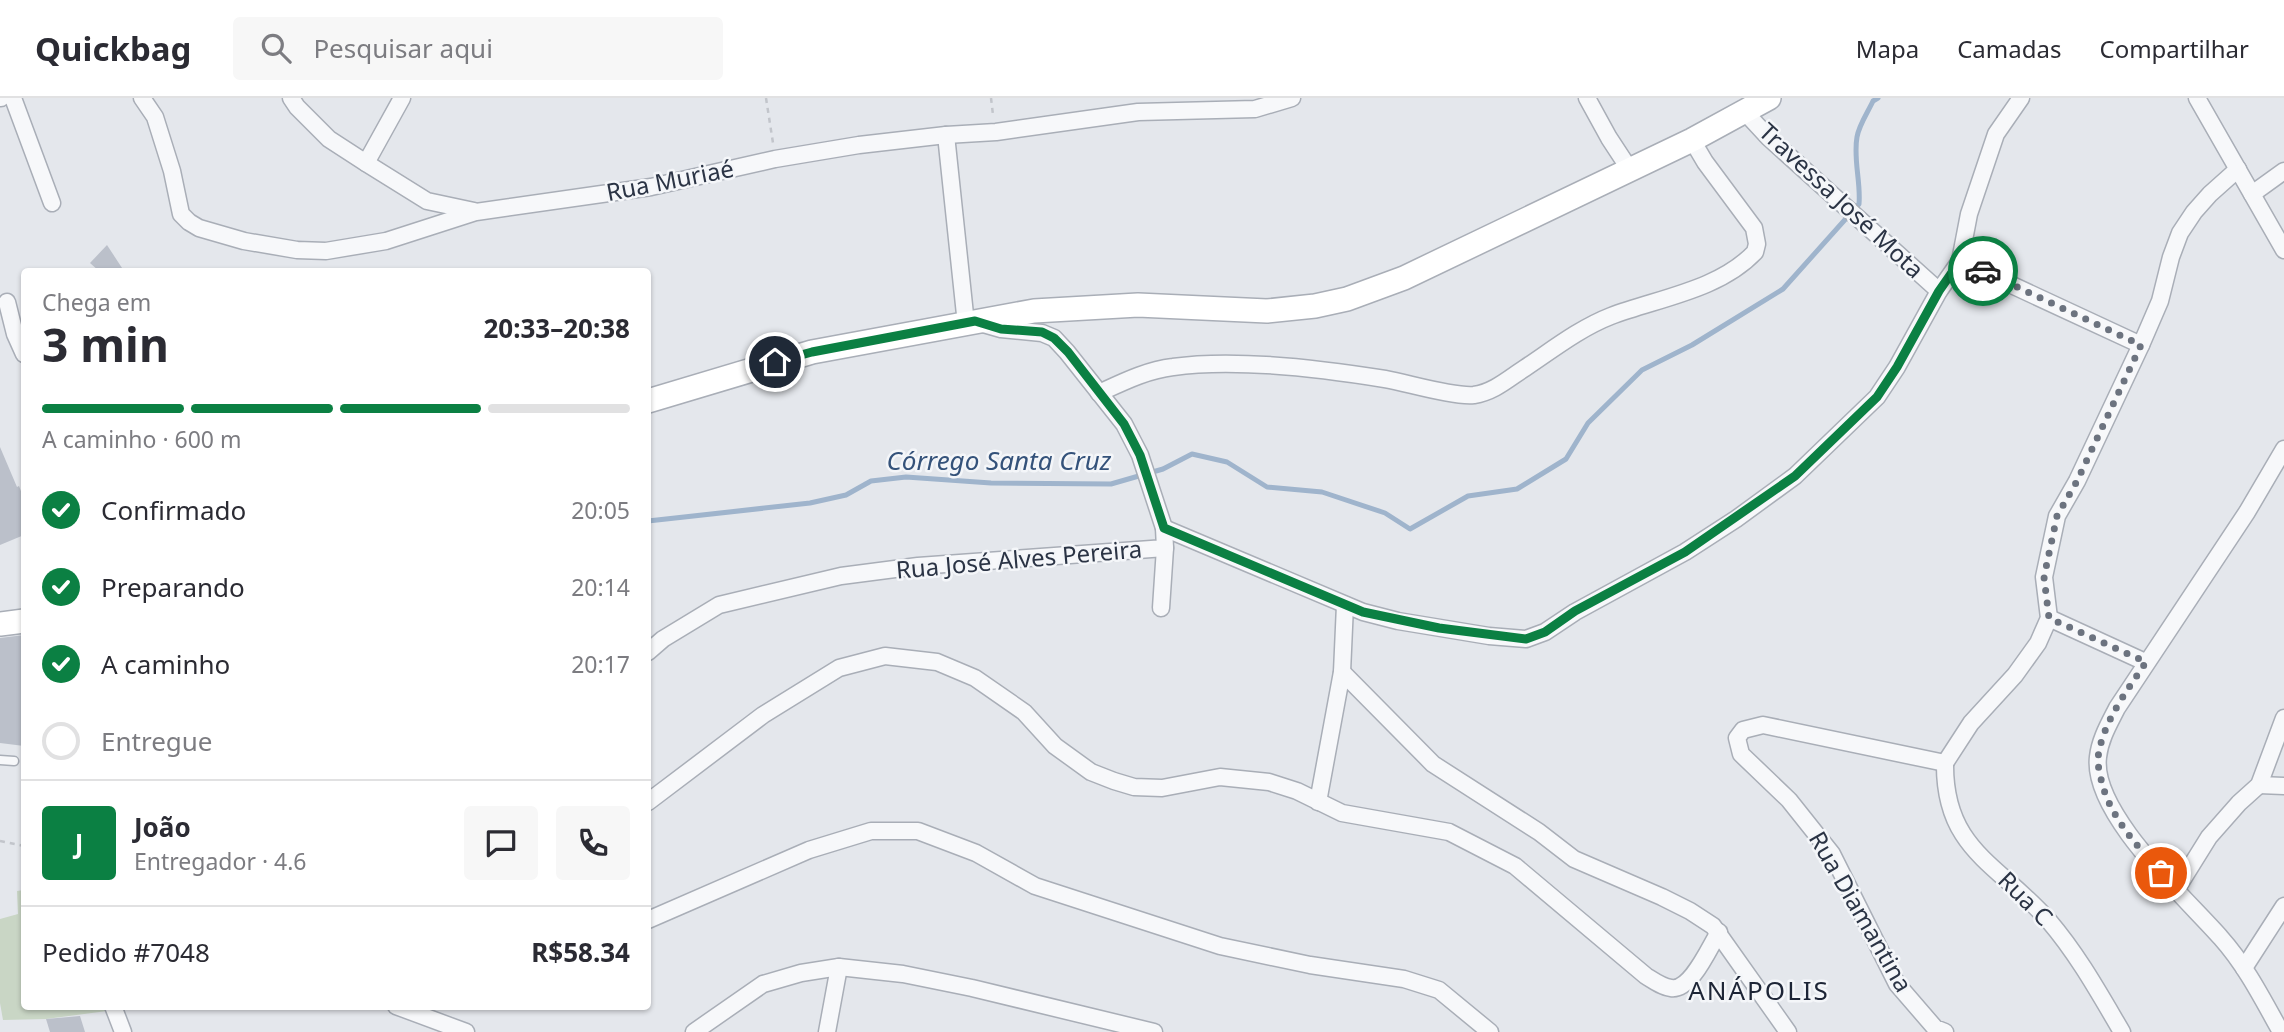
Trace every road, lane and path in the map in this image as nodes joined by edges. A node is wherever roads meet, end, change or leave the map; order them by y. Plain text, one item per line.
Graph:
1 (13, 98) edge
2 (142, 98) edge
3 (291, 98) edge
4 (402, 98) edge
5 (766, 98) edge
6 (1292, 98) edge
7 (1587, 98) edge
8 (1769, 98) edge
9 (2021, 98) edge
10 (2197, 98) edge
11 (1744, 111) junction
12 (946, 135) junction
13 (1692, 140) junction
14 (775, 159) junction
15 (366, 163) junction
16 (2238, 169) junction
17 (1630, 170) junction
18 (2284, 171) edge
19 (2252, 194) junction
20 (52, 204) dead end
21 (476, 212) junction
22 (2284, 250) edge
23 (1960, 261) junction
24 (1939, 291) junction
25 (7, 302) dead end
26 (970, 323) junction
27 (20, 332) edge
28 (2141, 345) junction
29 (1099, 393) junction
30 (651, 400) edge
31 (2284, 449) edge
32 (1164, 528) junction
33 (1165, 548) junction
34 (1345, 605) junction
35 (1161, 608) dead end
36 (2049, 618) junction
37 (21, 621) edge
38 (0, 624) edge
39 (651, 649) edge
40 (2146, 662) junction
41 (1342, 672) junction
42 (2284, 718) edge
43 (0, 760) edge
44 (14, 761) dead end
45 (1945, 763) junction
46 (2259, 785) junction
47 (2284, 786) edge
48 (651, 800) edge
49 (1318, 802) junction
50 (0, 841) edge
51 (21, 845) edge
52 (2176, 890) junction
53 (2284, 906) edge
54 (651, 919) edge
55 (1719, 932) junction
56 (839, 967) junction
57 (2244, 968) junction
58 (115, 1010) edge
59 (407, 1010) edge
60 (423, 1010) edge
61 (416, 1013) junction
62 (1095, 1025) edge
63 (450, 1029) edge
64 (1786, 1031) edge
65 (1938, 1031) edge
66 (123, 1032) edge
67 (466, 1032) edge
68 (694, 1032) edge
69 (827, 1032) edge
70 (1154, 1032) edge
71 (1490, 1032) edge
72 (2122, 1032) edge
73 (2281, 1032) edge

1 - 20 street
2 - 21 street, Rua Muriaé
3 - 15 street
4 - 15 street
5 - 14 path
6 - 12 street, Rua Muriaé
7 - 17 street
8 - 11 street
9 - 23 street, Rua José Alves Pereira
10 - 16 street
11 - 13 street
11 - 24 street, Travessa José Mota
12 - 14 street, Rua Muriaé
12 - 26 street
13 - 17 street
13 - 29 street
14 - 21 street, Rua Muriaé
15 - 21 street
16 - 19 street
16 - 28 street
17 - 26 street
18 - 19 street
19 - 22 street
23 - 24 street, Rua José Alves Pereira
23 - 28 street
24 - 34 street, Rua José Alves Pereira
25 - 27 street
26 - 29 street
26 - 30 street
28 - 36 street
29 - 32 street
31 - 40 street
32 - 33 street, Rua José Alves Pereira
32 - 34 street, Rua José Alves Pereira
33 - 35 street
33 - 39 street, Rua José Alves Pereira
34 - 41 street
36 - 40 street
36 - 45 street
37 - 38 street
40 - 52 street
41 - 49 street
41 - 55 street
42 - 46 street
43 - 44 lane
45 - 65 street, Rua Diamantina
45 - 72 street, Rua C
46 - 47 street
46 - 52 street
48 - 49 street
49 - 55 street
50 - 51 path
52 - 57 street
53 - 57 street
54 - 71 street
55 - 64 street
56 - 62 street
56 - 68 street
56 - 69 street
57 - 73 street
58 - 66 street
59 - 61 street
60 - 61 street
61 - 63 street
62 - 70 street
63 - 67 street

